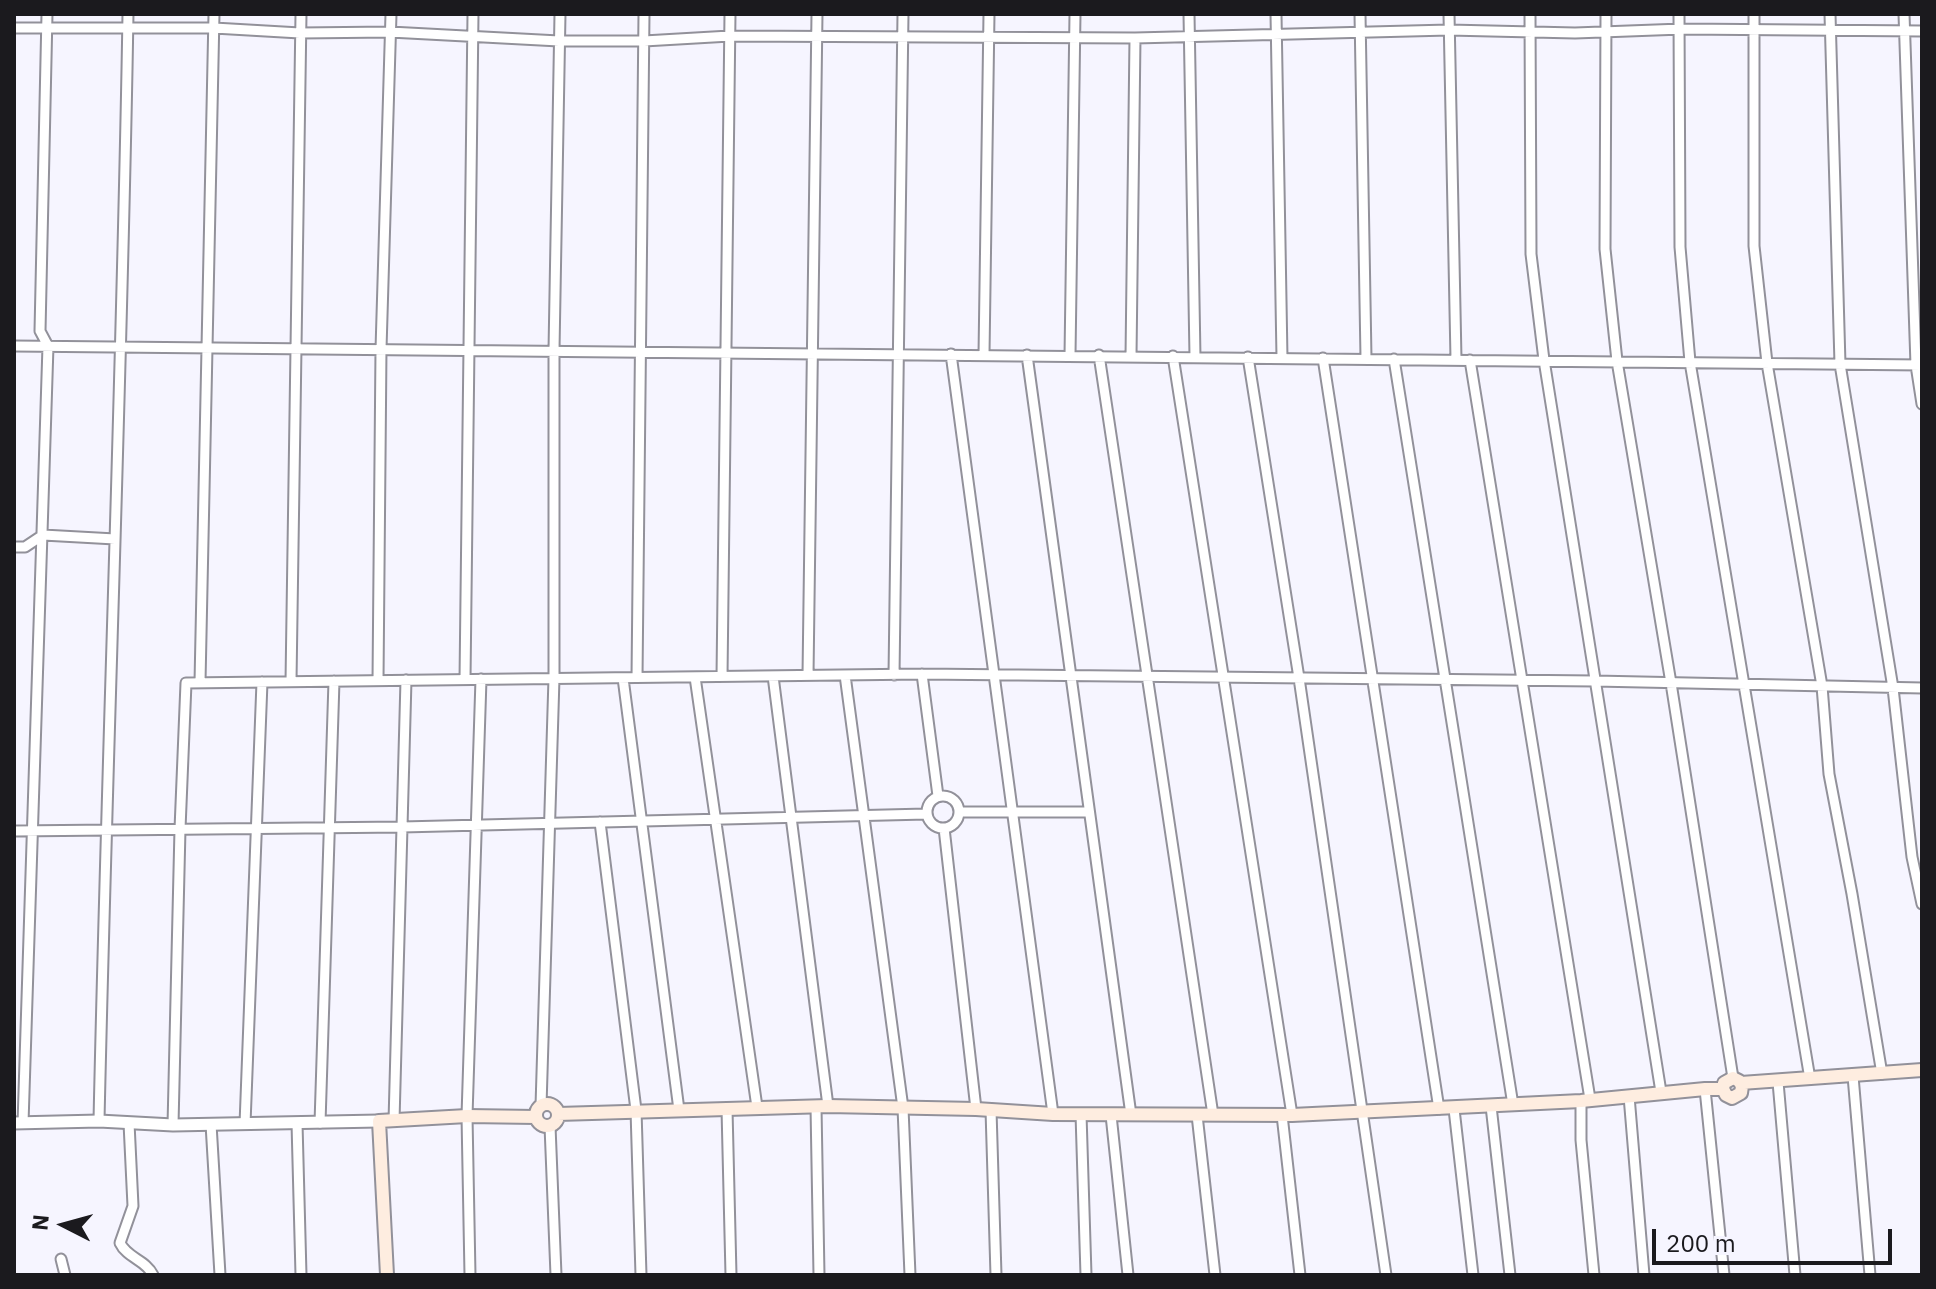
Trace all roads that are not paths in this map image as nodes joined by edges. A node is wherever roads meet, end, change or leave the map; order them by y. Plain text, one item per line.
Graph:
1 (47, 14) edge
2 (128, 14) edge
3 (214, 14) edge
4 (301, 14) edge
5 (391, 14) edge
6 (473, 14) edge
7 (560, 14) edge
8 (644, 14) edge
9 (730, 14) edge
10 (817, 14) edge
11 (903, 14) edge
12 (989, 14) edge
13 (1075, 14) edge
14 (1189, 14) edge
15 (1276, 14) edge
16 (1360, 14) edge
17 (1449, 14) edge
18 (1530, 14) edge
19 (1606, 14) edge
20 (1679, 14) edge
21 (1754, 14) edge
22 (1830, 14) edge
23 (1904, 14) edge
24 (14, 28) edge
25 (47, 28) junction
26 (128, 28) junction
27 (214, 28) junction
28 (1679, 29) junction
29 (1449, 30) junction
30 (1530, 30) junction
31 (1606, 30) junction
32 (1754, 30) junction
33 (1831, 31) junction
34 (1904, 31) junction
35 (1922, 31) edge
36 (390, 32) junction
37 (1360, 32) junction
38 (300, 33) junction
39 (730, 36) junction
40 (1276, 36) junction
41 (473, 37) junction
42 (817, 37) junction
43 (989, 37) junction
44 (1075, 37) junction
45 (1190, 37) junction
46 (903, 38) junction
47 (1135, 38) junction
48 (559, 41) junction
49 (644, 41) junction
50 (14, 346) edge
51 (48, 346) junction
52 (122, 347) junction
53 (208, 347) junction
54 (296, 348) junction
55 (381, 349) junction
56 (469, 349) junction
57 (554, 350) junction
58 (641, 351) junction
59 (726, 352) junction
60 (812, 353) junction
61 (898, 354) junction
62 (951, 354) junction
63 (984, 354) junction
64 (1027, 355) junction
65 (1070, 355) junction
66 (1099, 355) junction
67 (1131, 356) junction
68 (1173, 356) junction
69 (1195, 357) junction
70 (1248, 357) junction
71 (1282, 358) junction
72 (1323, 358) junction
73 (1366, 358) junction
74 (1394, 359) junction
75 (1456, 359) junction
76 (1470, 360) junction
77 (1544, 360) junction
78 (1617, 361) junction
79 (1690, 362) junction
80 (1767, 363) junction
81 (1840, 364) junction
82 (1919, 365) edge
83 (1922, 404) edge
84 (43, 535) junction
85 (115, 539) junction
86 (14, 547) edge
87 (922, 674) junction
88 (808, 675) junction
89 (845, 675) junction
90 (894, 675) junction
91 (994, 675) junction
92 (722, 676) junction
93 (773, 676) junction
94 (1071, 676) junction
95 (637, 677) junction
96 (695, 677) junction
97 (1147, 677) junction
98 (554, 678) junction
99 (623, 678) junction
100 (1224, 678) junction
101 (1299, 678) junction
102 (465, 679) junction
103 (481, 679) junction
104 (1373, 679) junction
105 (378, 680) junction
106 (406, 680) junction
107 (1445, 680) junction
108 (291, 681) junction
109 (334, 681) junction
110 (1522, 681) junction
111 (1595, 681) junction
112 (200, 682) junction
113 (262, 682) junction
114 (1671, 683) junction
115 (1744, 684) junction
116 (1822, 686) junction
117 (1893, 688) junction
118 (1922, 688) edge
119 (938, 796) junction
120 (959, 812) junction
121 (1012, 812) junction
122 (1089, 812) junction
123 (926, 814) junction
124 (865, 816) junction
125 (791, 818) junction
126 (716, 819) junction
127 (642, 821) junction
128 (600, 822) junction
129 (551, 823) junction
130 (477, 825) junction
131 (330, 827) junction
132 (402, 827) junction
133 (257, 828) junction
134 (944, 828) junction
135 (180, 829) junction
136 (105, 830) junction
137 (14, 831) edge
138 (33, 831) junction
139 (1922, 904) edge
140 (1922, 1070) edge
141 (1882, 1074) junction
142 (1853, 1076) junction
143 (1810, 1079) junction
144 (1737, 1081) junction
145 (1778, 1082) junction
146 (1705, 1089) junction
147 (1661, 1092) junction
148 (1629, 1096) junction
149 (1586, 1100) junction
150 (1513, 1105) junction
151 (822, 1106) junction
152 (1491, 1106) junction
153 (757, 1107) junction
154 (903, 1108) junction
155 (727, 1109) junction
156 (976, 1109) junction
157 (1439, 1109) junction
158 (1454, 1109) junction
159 (636, 1110) junction
160 (679, 1110) junction
161 (991, 1110) junction
162 (538, 1111) junction
163 (1363, 1113) junction
164 (558, 1114) junction
165 (1053, 1114) junction
166 (1081, 1114) junction
167 (1111, 1115) junction
168 (1131, 1115) junction
169 (1197, 1115) junction
170 (1213, 1115) junction
171 (1287, 1115) junction
172 (467, 1116) junction
173 (99, 1121) junction
174 (379, 1121) junction
175 (394, 1121) junction
176 (18, 1123) edge
177 (129, 1123) junction
178 (297, 1123) junction
179 (320, 1123) junction
180 (211, 1124) junction
181 (245, 1124) junction
182 (173, 1125) junction
183 (550, 1126) junction
184 (61, 1259) dead end
185 (65, 1275) edge
186 (153, 1275) edge
187 (220, 1275) edge
188 (301, 1275) edge
189 (387, 1275) edge
190 (470, 1275) edge
191 (556, 1275) edge
192 (641, 1275) edge
193 (731, 1275) edge
194 (819, 1275) edge
195 (910, 1275) edge
196 (996, 1275) edge
197 (1086, 1275) edge
198 (1128, 1275) edge
199 (1215, 1275) edge
200 (1300, 1275) edge
201 (1386, 1275) edge
202 (1473, 1275) edge
203 (1510, 1275) edge
204 (1594, 1275) edge
205 (1644, 1275) edge
206 (1724, 1275) edge
207 (1795, 1275) edge
208 (1870, 1275) edge

1 - 25 street
2 - 26 street
3 - 27 street
4 - 38 street
5 - 36 street
6 - 41 street
7 - 48 street
8 - 49 street
9 - 39 street
10 - 42 street
11 - 46 street
12 - 43 street
13 - 44 street
14 - 45 street
15 - 40 street
16 - 37 street
17 - 29 street
18 - 30 street
19 - 31 street
20 - 28 street
21 - 32 street
22 - 33 street
23 - 34 street
24 - 25 street
25 - 26 street
25 - 51 street
26 - 27 street
26 - 52 street
27 - 38 street
27 - 53 street
28 - 31 street
28 - 32 street
28 - 79 street
29 - 30 street
29 - 37 street
29 - 75 street
30 - 31 street
30 - 77 street
31 - 78 street
32 - 33 street
32 - 80 street
33 - 34 street
33 - 81 street
34 - 35 street
34 - 82 street
36 - 38 street
36 - 41 street
36 - 55 street
37 - 40 street
37 - 73 street
38 - 54 street
39 - 42 street
39 - 49 street
39 - 59 street
40 - 45 street
40 - 71 street
41 - 48 street
41 - 56 street
42 - 46 street
42 - 60 street
43 - 44 street
43 - 46 street
43 - 63 street
44 - 47 street
44 - 65 street
45 - 47 street
45 - 69 street
46 - 61 street
47 - 67 street
48 - 49 street
48 - 57 street
49 - 58 street
50 - 51 street
51 - 52 street
51 - 84 street
52 - 53 street
52 - 85 street
53 - 54 street
53 - 112 street
54 - 55 street
54 - 108 street
55 - 56 street
55 - 105 street
56 - 57 street
56 - 102 street
57 - 58 street
57 - 98 street
58 - 59 street
58 - 95 street
59 - 60 street
59 - 92 street
60 - 61 street
60 - 88 street
61 - 62 street
61 - 90 street
62 - 63 street
62 - 91 street
63 - 64 street
64 - 65 street
64 - 94 street
65 - 66 street
66 - 67 street
66 - 97 street
67 - 68 street
68 - 69 street
68 - 100 street
69 - 70 street
70 - 71 street
70 - 101 street
71 - 72 street
72 - 73 street
72 - 104 street
73 - 74 street
74 - 75 street
74 - 107 street
75 - 76 street
76 - 77 street
76 - 110 street
77 - 78 street
77 - 111 street
78 - 79 street
78 - 114 street
79 - 80 street
79 - 115 street
80 - 81 street
80 - 116 street
81 - 82 street
81 - 117 street
82 - 83 street
84 - 85 street
84 - 86 street
84 - 138 street
85 - 136 street
87 - 90 street
87 - 91 street
87 - 119 street
88 - 89 street
88 - 93 street
89 - 90 street
89 - 124 street
91 - 94 street
91 - 121 street
92 - 93 street
92 - 96 street
93 - 125 street
94 - 97 street
94 - 122 street
95 - 96 street
95 - 99 street
96 - 126 street
97 - 100 street
97 - 170 street
98 - 99 street
98 - 103 street
98 - 129 street
99 - 127 street
100 - 101 street
100 - 171 street
101 - 104 street
101 - 163 street
102 - 103 street
102 - 106 street
103 - 130 street
104 - 107 street
104 - 157 street
105 - 106 street
105 - 109 street
106 - 132 street
107 - 110 street
107 - 150 street
108 - 109 street
108 - 113 street
109 - 131 street
110 - 111 street
110 - 149 street
111 - 114 street
111 - 147 street
112 - 113 street
112 - 135 street
113 - 133 street
114 - 115 street
114 - 144 street
115 - 116 street
115 - 143 street
116 - 117 street
116 - 141 street
117 - 118 street
117 - 139 street
119 - 120 street
119 - 123 street
120 - 121 street
120 - 134 street
121 - 122 street
121 - 165 street
122 - 168 street
123 - 124 street
123 - 134 street
124 - 125 street
124 - 154 street
125 - 126 street
125 - 151 street
126 - 127 street
126 - 153 street
127 - 128 street
127 - 160 street
128 - 129 street
128 - 159 street
129 - 130 street
129 - 162 street
130 - 132 street
130 - 172 street
131 - 132 street
131 - 133 street
131 - 179 street
132 - 175 street
133 - 135 street
133 - 181 street
134 - 156 street
135 - 136 street
135 - 182 street
136 - 138 street
136 - 173 street
137 - 138 street
138 - 176 street
140 - 141 main road
141 - 142 main road
142 - 143 main road
142 - 208 street
143 - 145 main road
144 - 145 main road
144 - 146 main road
145 - 207 street
146 - 147 main road
146 - 206 street
147 - 148 main road
148 - 149 main road
148 - 205 street
149 - 150 main road
149 - 204 street
150 - 152 main road
151 - 153 main road
151 - 154 main road
151 - 194 street
152 - 158 main road
152 - 203 street
153 - 155 main road
154 - 156 main road
154 - 195 street
155 - 160 main road
155 - 193 street
156 - 161 main road
157 - 158 main road
157 - 163 main road
158 - 202 street
159 - 160 main road
159 - 164 main road
159 - 192 street
161 - 165 main road
161 - 196 street
162 - 164 main road
162 - 172 main road
162 - 183 main road
163 - 171 main road
163 - 201 street
164 - 183 main road
165 - 166 main road
166 - 167 main road
166 - 197 street
167 - 168 main road
167 - 198 street
168 - 169 main road
169 - 170 main road
169 - 199 street
170 - 171 main road
171 - 200 street
172 - 175 main road
172 - 190 street
173 - 176 street
173 - 177 street
174 - 175 main road
174 - 179 street
174 - 189 main road
177 - 182 street
177 - 186 street
178 - 179 street
178 - 181 street
178 - 188 street
180 - 181 street
180 - 182 street
180 - 187 street
183 - 191 street
184 - 185 street

